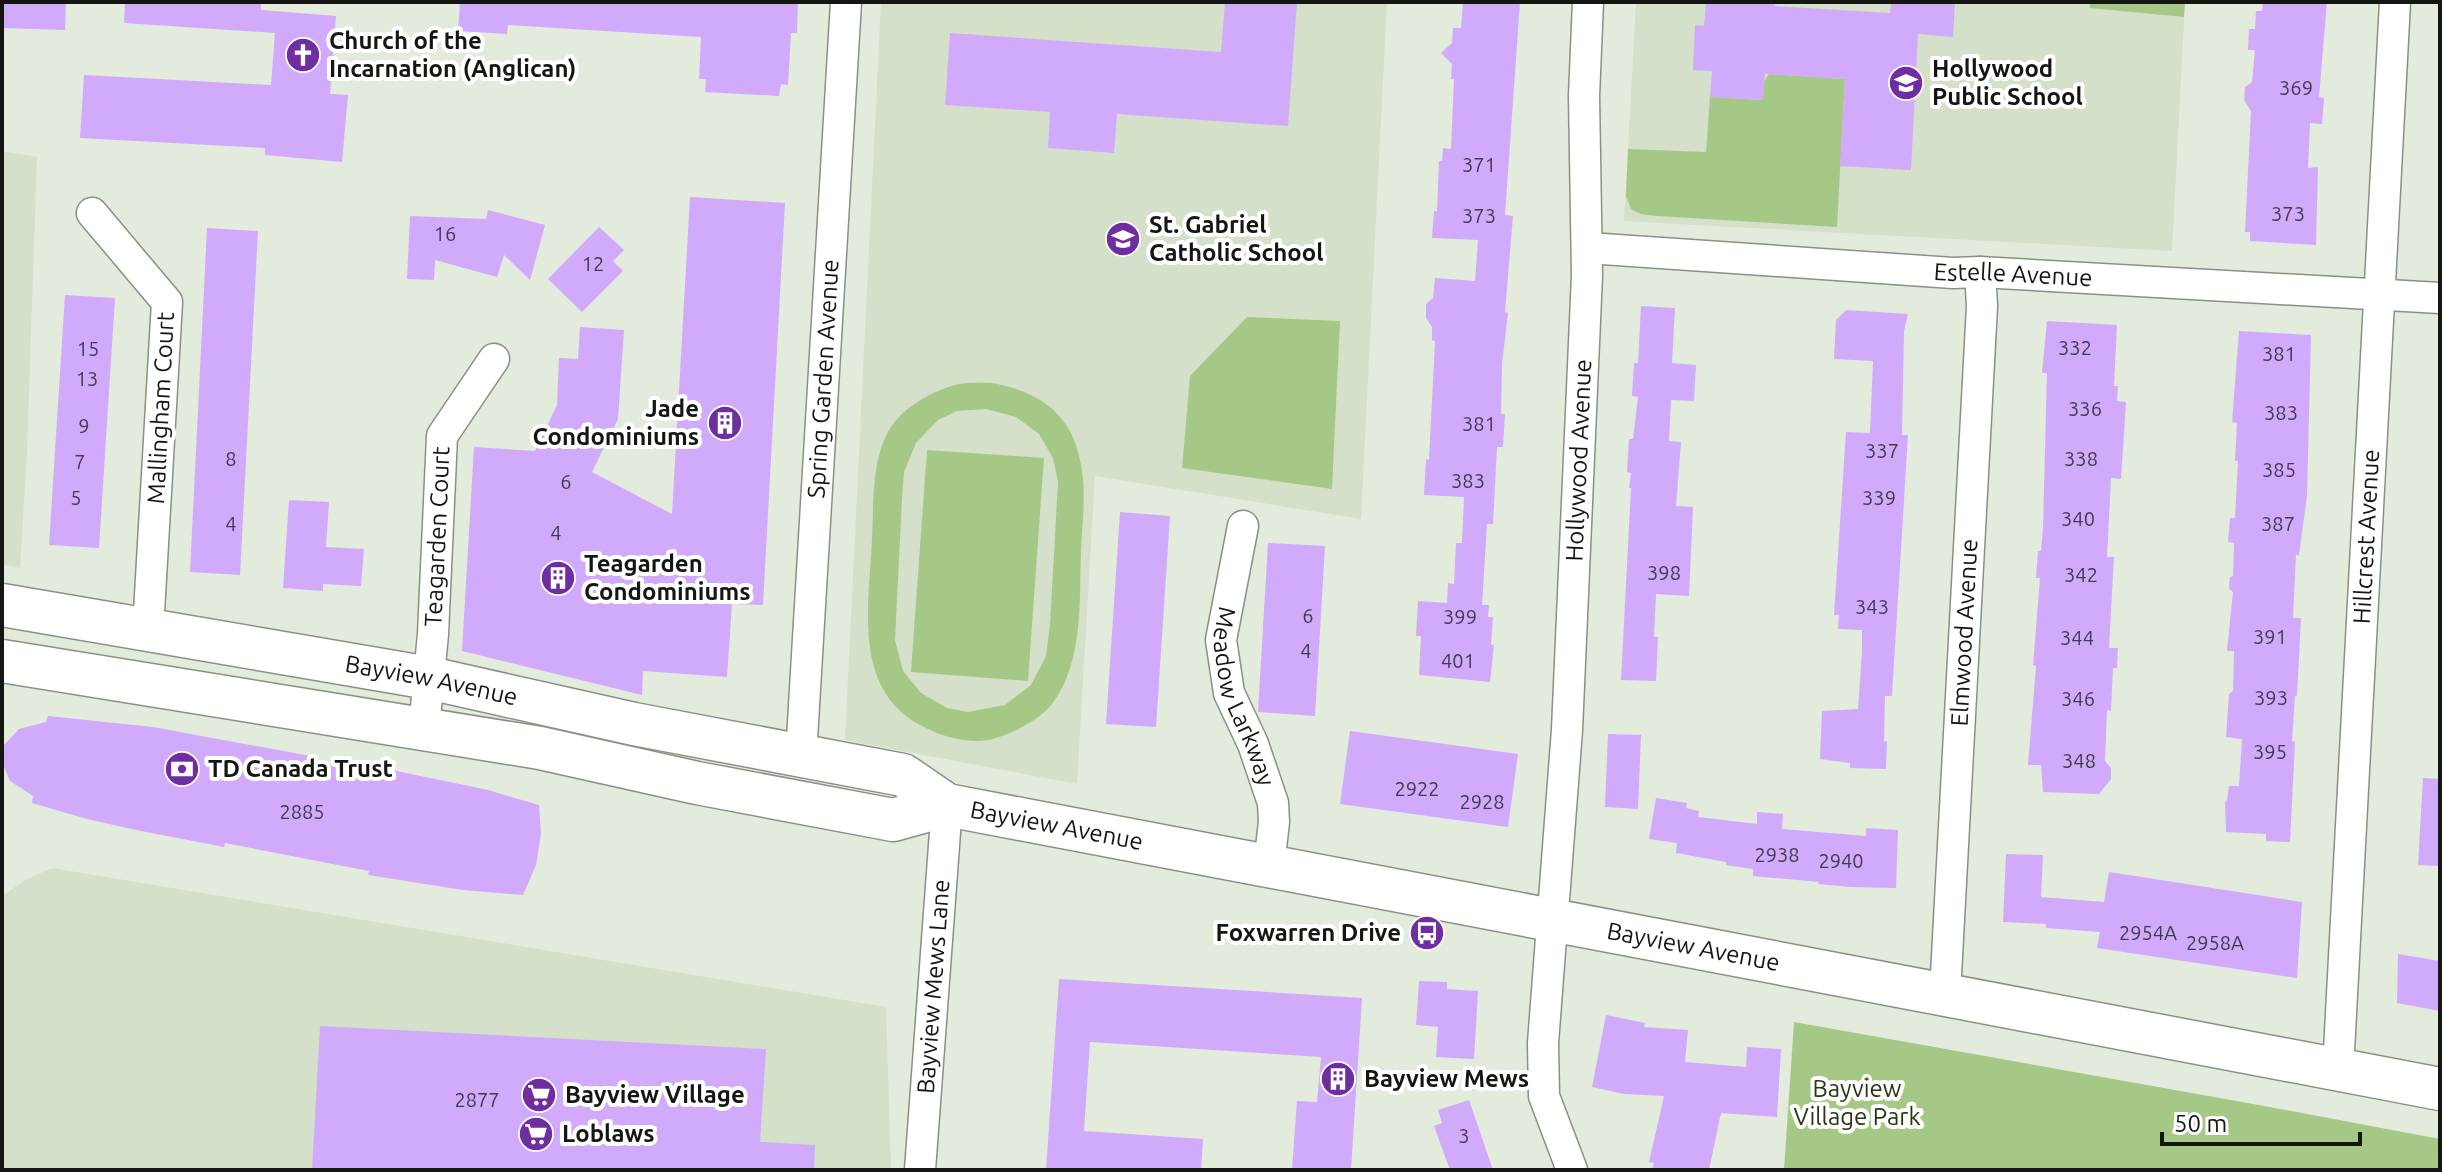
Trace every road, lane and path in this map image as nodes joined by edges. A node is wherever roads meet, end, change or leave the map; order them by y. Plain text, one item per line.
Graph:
1 (846, 2) edge
2 (1588, 2) edge
3 (2395, 2) edge
4 (92, 213) dead end
5 (1588, 248) junction
6 (1980, 272) junction
7 (2379, 294) junction
8 (2440, 298) edge
9 (494, 359) dead end
10 (1243, 526) dead end
11 (2, 605) edge
12 (148, 630) junction
13 (2, 661) edge
14 (429, 678) junction
15 (424, 728) junction
16 (801, 756) junction
17 (647, 772) junction
18 (947, 805) junction
19 (1269, 865) junction
20 (1553, 919) junction
21 (1945, 994) junction
22 (2338, 1070) junction
23 (2440, 1089) edge
24 (920, 1170) edge
25 (1572, 1170) edge

1 - 16 street, Spring Garden Avenue
2 - 5 street, Hollywood Avenue
3 - 7 street, Hillcrest Avenue
4 - 12 street, Mallingham Court
5 - 6 street, Estelle Avenue
5 - 20 street, Hollywood Avenue
6 - 7 street, Estelle Avenue
6 - 21 street, Elmwood Avenue
7 - 8 street, Estelle Avenue
7 - 22 street, Hillcrest Avenue
9 - 14 street, Teagarden Court
10 - 19 street, Meadow Larkway
11 - 12 main road, Bayview Avenue
12 - 14 main road, Bayview Avenue
13 - 15 main road, Bayview Avenue
14 - 15 street, Teagarden Court
14 - 16 main road, Bayview Avenue
15 - 17 main road, Bayview Avenue
16 - 17 main road
16 - 18 main road, Bayview Avenue
17 - 18 main road, Bayview Avenue
18 - 19 main road, Bayview Avenue
18 - 24 street, Bayview Mews Lane
19 - 20 main road, Bayview Avenue
20 - 21 main road, Bayview Avenue
20 - 25 street
21 - 22 main road, Bayview Avenue
22 - 23 main road, Bayview Avenue

